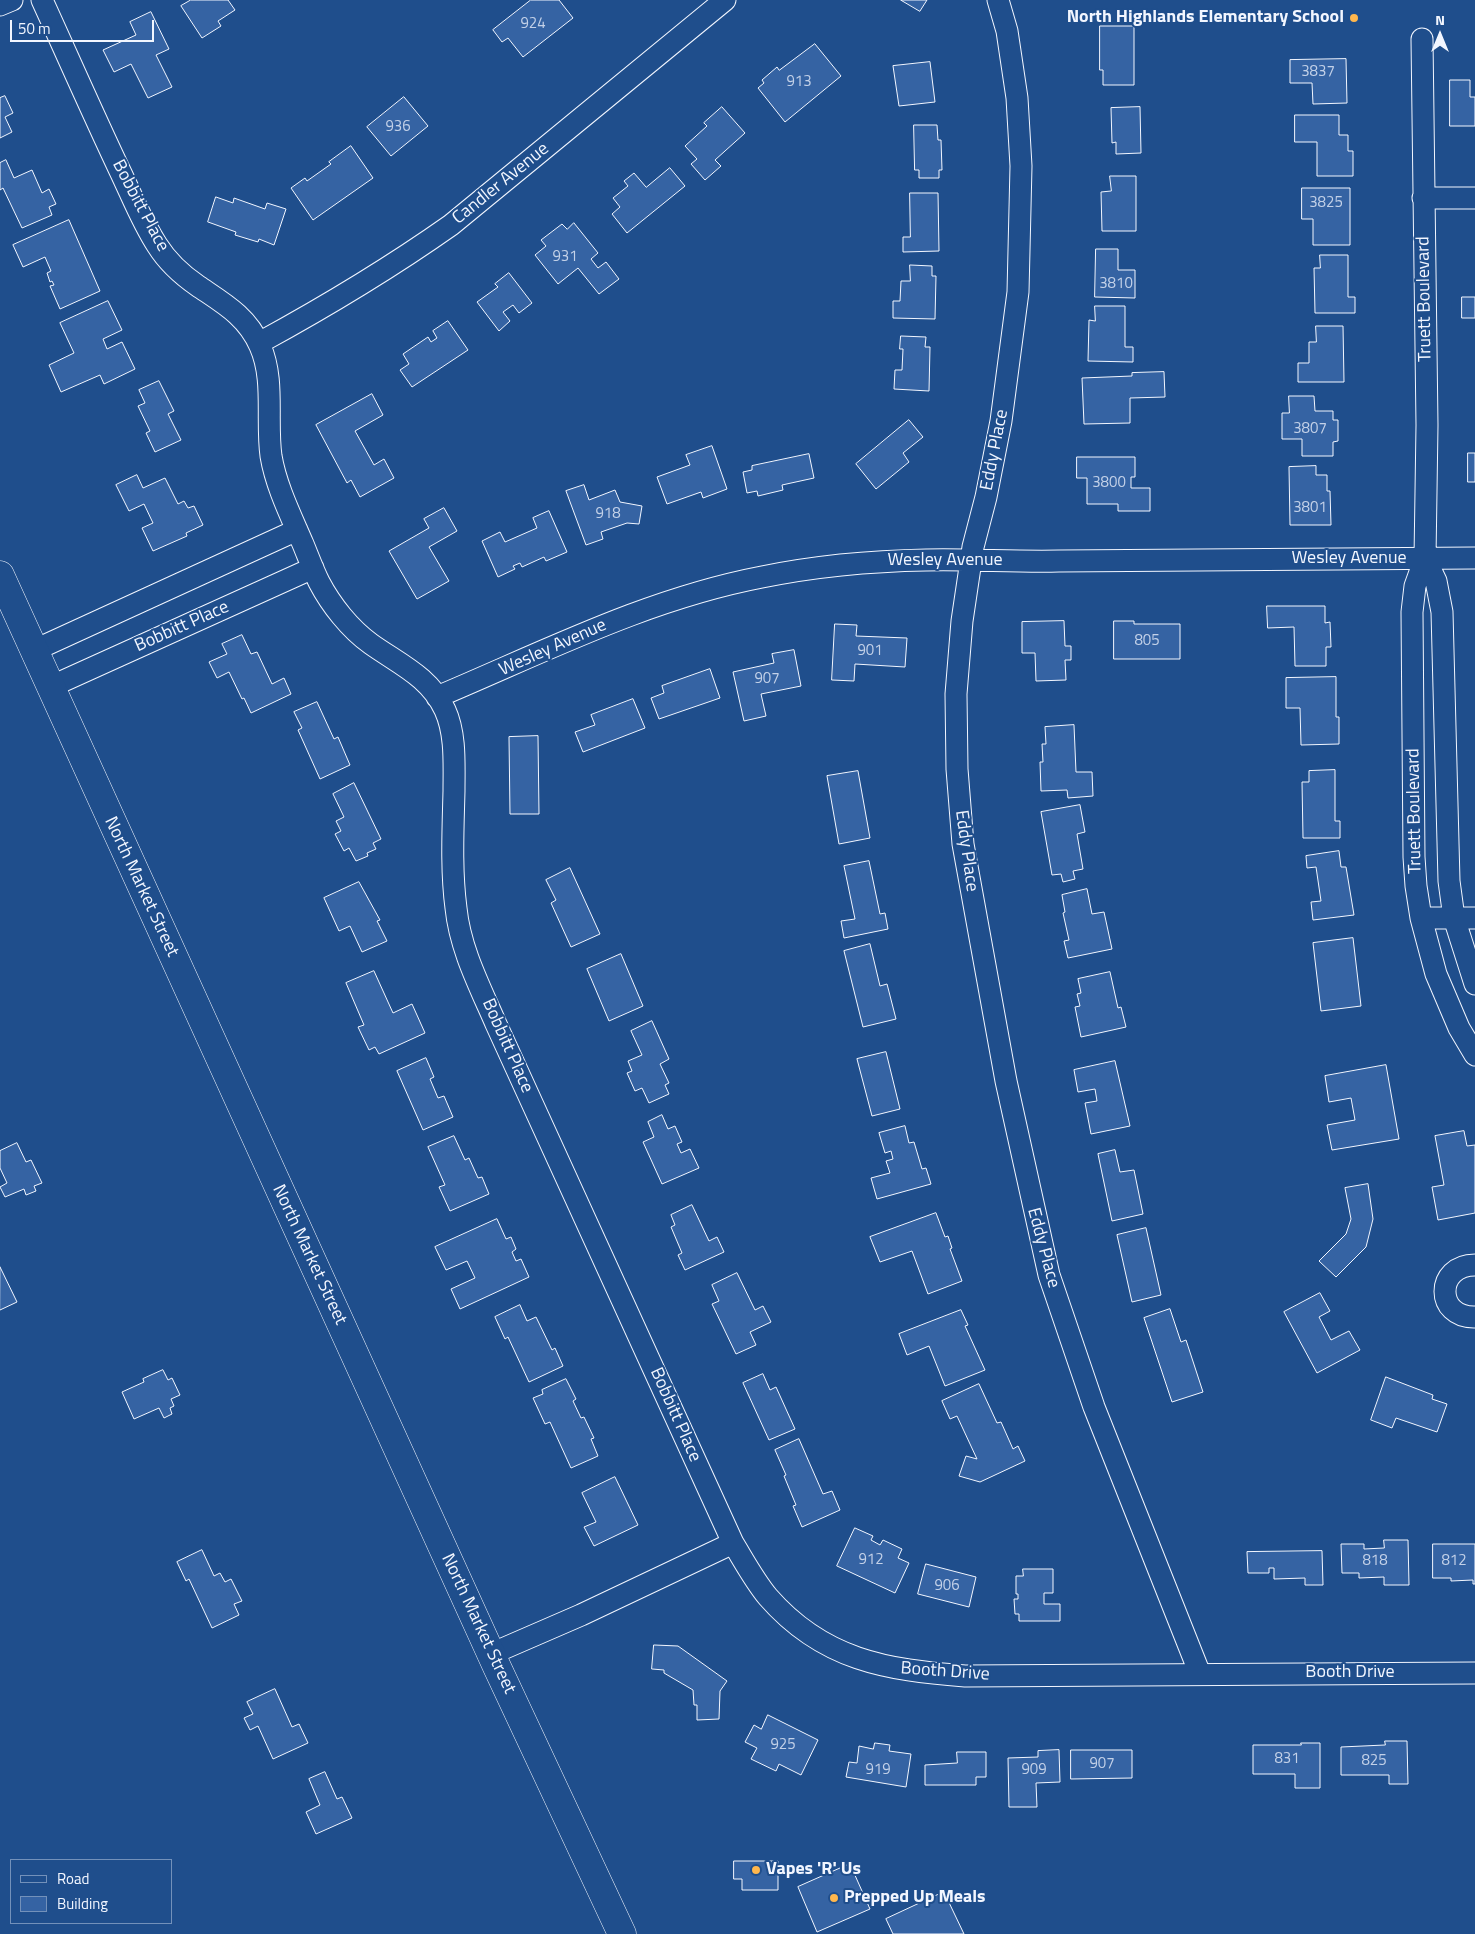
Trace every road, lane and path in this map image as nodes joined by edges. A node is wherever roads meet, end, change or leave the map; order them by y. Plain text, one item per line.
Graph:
1 (12, 0) edge
2 (42, 0) edge
3 (725, 0) edge
4 (998, 0) edge
5 (0, 5) edge
6 (1422, 39) dead end
7 (1423, 198) junction
8 (1475, 198) edge
9 (259, 343) junction
10 (296, 530) junction
11 (1425, 558) junction
12 (1475, 558) edge
13 (971, 560) junction
14 (313, 568) junction
15 (0, 575) edge
16 (35, 650) junction
17 (50, 687) junction
18 (438, 697) junction
19 (1421, 918) junction
20 (1465, 918) edge
21 (1475, 984) edge
22 (1475, 1055) edge
23 (1475, 1265) edge
24 (1475, 1317) edge
25 (732, 1543) junction
26 (491, 1654) junction
27 (1475, 1673) edge
28 (1200, 1674) junction
29 (622, 1934) edge

1 - 5 street
2 - 9 street, Bobbitt Place
3 - 9 street, Candler Avenue
4 - 13 street, Eddy Place
6 - 7 street, Truett Boulevard
7 - 8 street
7 - 11 street, Truett Boulevard
9 - 10 street, Bobbitt Place
10 - 14 street, Bobbitt Place
10 - 16 street
11 - 12 street, Wesley Avenue
11 - 13 street, Wesley Avenue
11 - 19 street, Truett Boulevard
11 - 20 street, Truett Boulevard
13 - 18 street, Wesley Avenue
13 - 28 street, Eddy Place
14 - 17 street, Bobbitt Place
14 - 18 street, Bobbitt Place
15 - 16 main road, North Market Street
16 - 17 main road, North Market Street
17 - 26 main road, North Market Street
18 - 25 street, Bobbitt Place
19 - 20 street
19 - 22 street, Truett Boulevard
20 - 21 street, Truett Boulevard
23 - 24 street
25 - 26 street
25 - 28 street, Booth Drive
26 - 29 main road, North Market Street
27 - 28 street, Booth Drive

